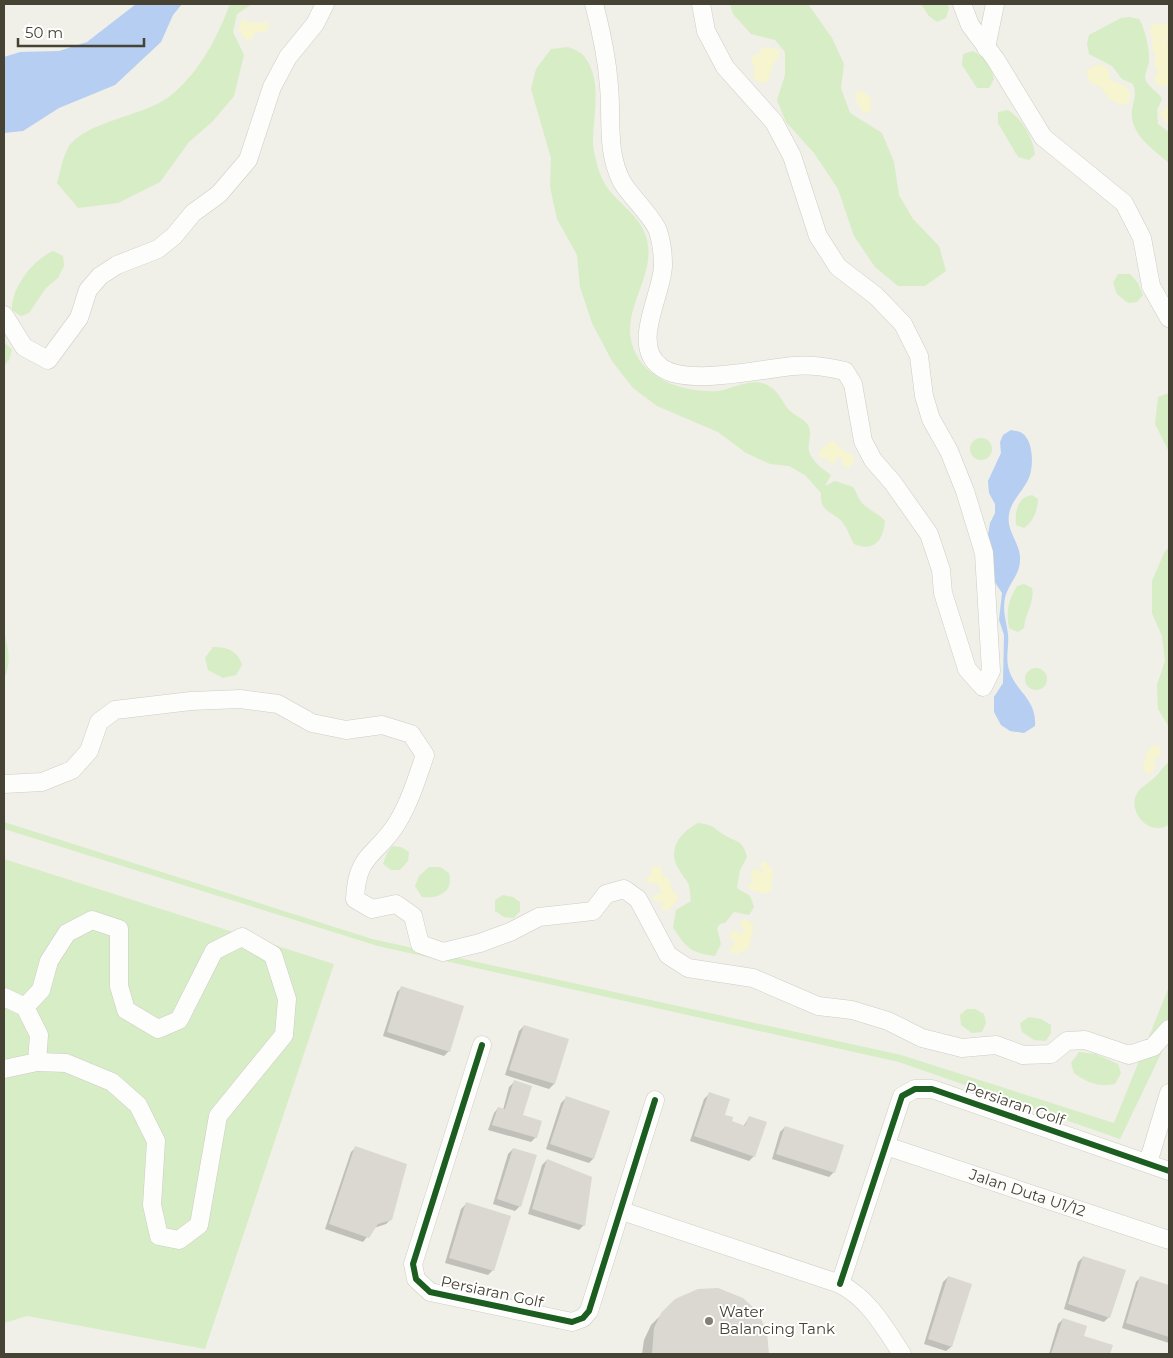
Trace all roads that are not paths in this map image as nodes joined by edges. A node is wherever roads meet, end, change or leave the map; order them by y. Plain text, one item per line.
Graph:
1 (325, 4) edge
2 (594, 4) edge
3 (701, 4) edge
4 (962, 4) edge
5 (995, 4) edge
6 (986, 48) junction
7 (4, 314) edge
8 (1169, 318) edge
9 (4, 784) edge
10 (4, 997) edge
11 (25, 1007) junction
12 (1169, 1029) edge
13 (482, 1045) dead end
14 (37, 1062) junction
15 (4, 1069) edge
16 (1169, 1093) edge
17 (655, 1100) dead end
18 (886, 1146) junction
19 (1148, 1164) junction
20 (1169, 1170) edge
21 (622, 1211) junction
22 (1169, 1240) edge
23 (840, 1284) junction
24 (902, 1354) edge

1 - 7 street
2 - 3 street
4 - 6 street
5 - 6 street
6 - 8 street
9 - 12 street
10 - 11 street
11 - 14 street
11 - 14 street
13 - 21 street, Persiaran Golf
14 - 15 street
16 - 19 street
17 - 21 street, Persiaran Golf
18 - 19 street, Persiaran Golf
18 - 22 street, Jalan Duta U1/12
18 - 23 street, Persiaran Golf
19 - 20 street, Persiaran Golf
21 - 23 street
23 - 24 street

